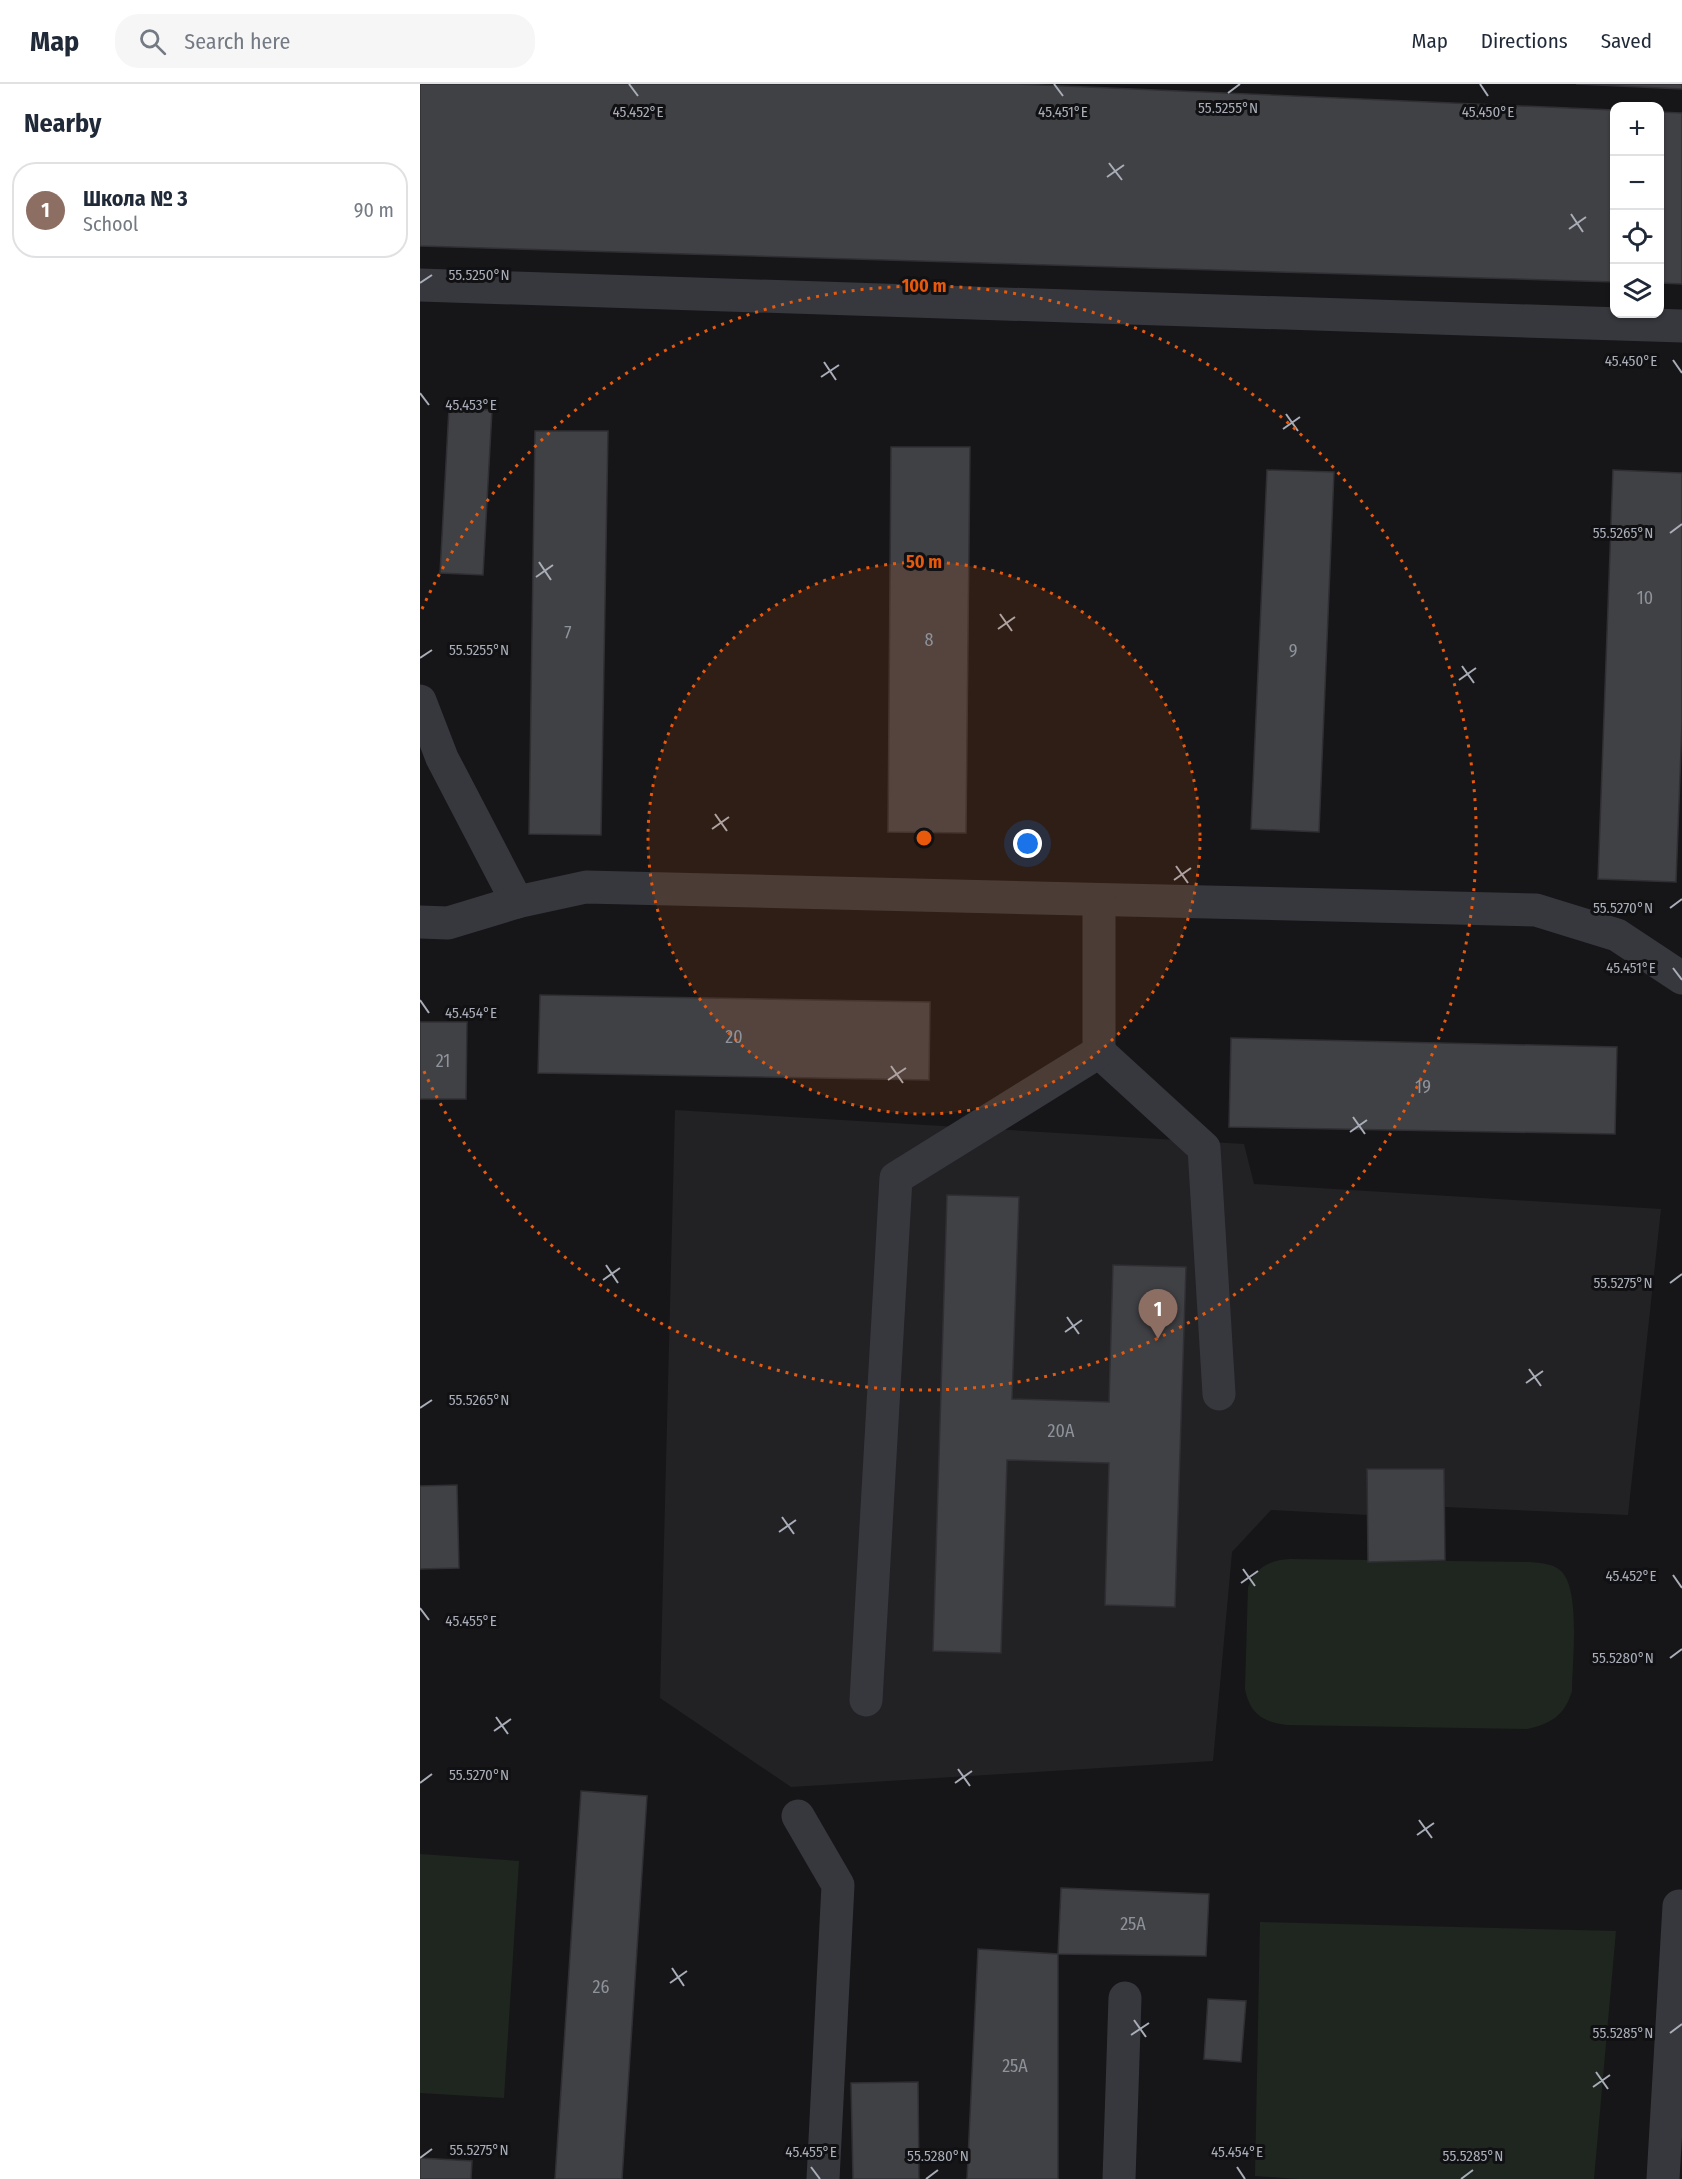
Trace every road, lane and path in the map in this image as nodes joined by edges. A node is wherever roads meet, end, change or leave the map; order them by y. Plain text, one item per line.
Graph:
1 (420, 285) edge
2 (1682, 326) edge
3 (420, 701) edge
4 (1099, 900) junction
5 (517, 902) junction
6 (420, 922) edge
7 (1682, 978) edge
8 (1099, 1052) junction
9 (1219, 1394) dead end
10 (866, 1700) dead end
11 (798, 1816) dead end
12 (1679, 1906) dead end
13 (1125, 1998) dead end
14 (824, 2179) edge
15 (1119, 2179) edge
16 (1663, 2179) edge

1 - 2 street
3 - 5 street
4 - 5 street
4 - 7 street
4 - 8 street
5 - 6 street
8 - 9 street
8 - 10 street
11 - 14 street
12 - 16 street
13 - 15 street

